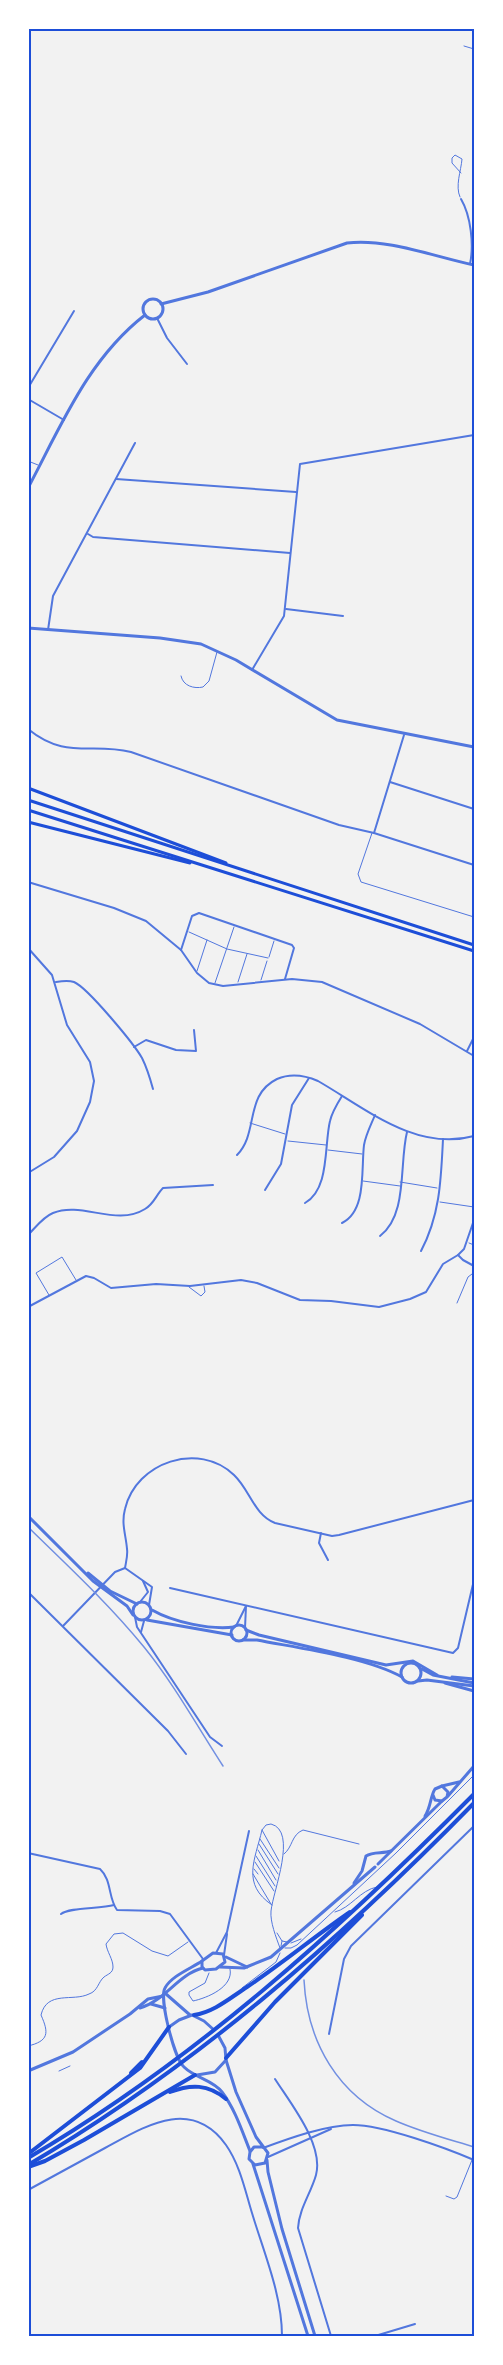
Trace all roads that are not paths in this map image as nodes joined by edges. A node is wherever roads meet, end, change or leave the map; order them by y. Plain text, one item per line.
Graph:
1 (464, 46) dead end
2 (474, 49) edge
3 (460, 173) junction
4 (461, 199) joint
5 (472, 264) edge
6 (161, 304) junction
7 (74, 311) dead end
8 (145, 315) junction
9 (157, 318) junction
10 (187, 364) dead end
11 (28, 388) edge
12 (28, 399) edge
13 (64, 420) junction
14 (474, 435) edge
15 (135, 443) dead end
16 (28, 461) edge
17 (40, 466) junction
18 (116, 479) junction
19 (28, 488) edge
20 (296, 492) junction
21 (88, 534) junction
22 (290, 553) junction
23 (286, 609) junction
24 (344, 616) dead end
25 (28, 628) edge
26 (48, 630) junction
27 (218, 650) junction
28 (252, 670) junction
29 (181, 676) dead end
30 (28, 729) edge
31 (404, 735) junction
32 (474, 747) edge
33 (390, 782) junction
34 (28, 788) edge
35 (28, 800) edge
36 (474, 809) edge
37 (28, 810) edge
38 (28, 822) edge
39 (373, 833) junction
40 (474, 865) edge
41 (248, 871) junction
42 (246, 877) junction
43 (28, 882) edge
44 (474, 917) edge
45 (235, 925) junction
46 (187, 931) junction
47 (275, 938) junction
48 (207, 940) junction
49 (474, 945) edge
50 (28, 948) edge
51 (226, 949) junction
52 (181, 950) junction
53 (474, 951) edge
54 (247, 954) junction
55 (268, 958) junction
56 (197, 973) junction
57 (285, 979) junction
58 (56, 982) junction
59 (261, 982) junction
60 (237, 984) junction
61 (215, 985) junction
62 (195, 1030) dead end
63 (474, 1037) edge
64 (134, 1047) junction
65 (467, 1051) junction
66 (474, 1056) edge
67 (310, 1077) junction
68 (153, 1089) dead end
69 (342, 1095) junction
70 (375, 1114) junction
71 (250, 1123) junction
72 (407, 1132) junction
73 (287, 1135) junction
74 (474, 1136) edge
75 (443, 1139) junction
76 (286, 1141) junction
77 (326, 1145) junction
78 (326, 1150) junction
79 (237, 1155) dead end
80 (363, 1155) junction
81 (28, 1173) edge
82 (361, 1181) junction
83 (400, 1184) junction
84 (213, 1185) dead end
85 (439, 1188) junction
86 (265, 1190) dead end
87 (438, 1201) junction
88 (305, 1203) dead end
89 (474, 1207) edge
90 (474, 1220) edge
91 (342, 1223) dead end
92 (474, 1225) edge
93 (28, 1235) edge
94 (380, 1236) dead end
95 (467, 1242) junction
96 (474, 1245) edge
97 (421, 1251) dead end
98 (459, 1255) junction
99 (474, 1266) edge
100 (472, 1274) dead end
101 (76, 1280) junction
102 (203, 1285) junction
103 (188, 1286) junction
104 (49, 1295) junction
105 (457, 1303) dead end
106 (28, 1307) edge
107 (474, 1500) edge
108 (28, 1515) edge
109 (321, 1533) junction
110 (328, 1560) dead end
111 (125, 1568) junction
112 (141, 1579) junction
113 (474, 1580) edge
114 (170, 1588) dead end
115 (28, 1592) edge
116 (109, 1592) junction
117 (138, 1603) junction
118 (149, 1605) junction
119 (246, 1606) junction
120 (152, 1610) junction
121 (134, 1616) junction
122 (146, 1620) junction
123 (63, 1626) junction
124 (235, 1626) junction
125 (246, 1629) junction
126 (141, 1632) junction
127 (232, 1635) junction
128 (243, 1640) junction
129 (402, 1663) junction
130 (407, 1664) junction
131 (418, 1666) junction
132 (437, 1675) junction
133 (402, 1677) junction
134 (416, 1681) junction
135 (474, 1685) edge
136 (222, 1746) dead end
137 (186, 1754) dead end
138 (474, 1766) edge
139 (474, 1775) edge
140 (460, 1781) junction
141 (442, 1786) junction
142 (474, 1794) edge
143 (433, 1795) junction
144 (447, 1797) junction
145 (442, 1801) junction
146 (474, 1803) edge
147 (425, 1817) junction
148 (474, 1826) edge
149 (262, 1830) junction
150 (249, 1831) dead end
151 (260, 1838) junction
152 (259, 1844) junction
153 (359, 1844) dead end
154 (258, 1850) junction
155 (393, 1850) junction
156 (29, 1853) edge
157 (282, 1854) junction
158 (375, 1854) junction
159 (256, 1855) junction
160 (365, 1860) junction
161 (255, 1861) junction
162 (280, 1863) junction
163 (376, 1866) junction
164 (253, 1867) junction
165 (280, 1870) junction
166 (252, 1872) junction
167 (258, 1874) dead end
168 (279, 1876) junction
169 (277, 1882) junction
170 (381, 1886) junction
171 (276, 1887) junction
172 (351, 1888) junction
173 (386, 1891) junction
174 (275, 1893) junction
175 (364, 1903) junction
176 (114, 1905) junction
177 (272, 1905) junction
178 (333, 1912) junction
179 (61, 1914) dead end
180 (227, 1932) junction
181 (276, 1932) junction
182 (304, 1938) junction
183 (189, 1940) junction
184 (282, 1941) junction
185 (289, 1942) junction
186 (282, 1948) junction
187 (216, 1953) junction
188 (224, 1956) junction
189 (202, 1960) junction
190 (220, 1967) junction
191 (230, 1967) junction
192 (249, 1967) junction
193 (203, 1968) junction
194 (211, 1970) junction
195 (173, 1987) junction
196 (164, 1995) junction
197 (229, 1999) junction
198 (150, 2003) junction
199 (174, 2003) junction
200 (138, 2008) junction
201 (166, 2009) junction
202 (192, 2015) junction
203 (170, 2027) junction
204 (329, 2034) dead end
205 (28, 2046) edge
206 (226, 2059) junction
207 (70, 2067) dead end
208 (28, 2071) edge
209 (59, 2071) dead end
210 (195, 2075) junction
211 (275, 2079) dead end
212 (155, 2099) junction
213 (226, 2099) junction
214 (331, 2129) junction
215 (308, 2134) junction
216 (310, 2139) junction
217 (263, 2147) junction
218 (250, 2151) junction
219 (28, 2156) edge
220 (267, 2159) junction
221 (474, 2159) edge
222 (253, 2164) junction
223 (28, 2166) edge
224 (28, 2190) edge
225 (446, 2196) dead end
226 (415, 2324) dead end
227 (282, 2337) edge
228 (308, 2337) edge
229 (315, 2337) edge
230 (332, 2337) edge
231 (375, 2337) edge

1 - 2 lane
3 - 3 lane
3 - 4 lane
4 - 5 street
5 - 6 street
6 - 8 street
6 - 9 street
7 - 11 street
8 - 9 street
8 - 13 street
9 - 10 street
12 - 13 street
13 - 17 street
14 - 20 street
15 - 18 street
16 - 17 lane
17 - 19 street
18 - 20 street
18 - 21 street
20 - 22 street
21 - 22 street
21 - 26 street
22 - 23 street
23 - 24 street
23 - 28 street
25 - 26 street
26 - 27 street
27 - 28 street
27 - 29 lane
28 - 31 street
30 - 39 street
31 - 32 street
31 - 33 street
33 - 36 street
33 - 39 street
34 - 41 main road
35 - 41 main road
37 - 42 main road
38 - 42 main road
39 - 40 street
39 - 44 lane
41 - 49 main road
42 - 53 main road
43 - 52 street
45 - 46 street
45 - 47 street
45 - 51 lane
46 - 48 lane
46 - 52 street
47 - 55 lane
47 - 57 street
48 - 51 lane
48 - 56 lane
50 - 58 street
51 - 54 lane
51 - 61 lane
52 - 56 street
54 - 55 lane
54 - 60 lane
55 - 59 lane
56 - 61 street
57 - 59 street
57 - 65 street
58 - 64 street
58 - 81 street
59 - 60 street
60 - 61 street
62 - 64 street
63 - 65 street
64 - 68 street
65 - 66 street
67 - 69 street
67 - 71 street
67 - 73 street
69 - 70 street
69 - 77 street
70 - 72 street
70 - 80 street
71 - 73 lane
71 - 79 street
72 - 75 street
72 - 83 street
73 - 76 street
74 - 75 street
75 - 85 street
76 - 77 lane
76 - 86 street
77 - 78 street
78 - 80 lane
78 - 88 street
80 - 82 street
82 - 83 lane
82 - 91 street
83 - 85 lane
83 - 94 street
84 - 93 street
85 - 87 street
87 - 89 lane
87 - 97 street
90 - 92 street
92 - 95 street
95 - 96 lane
95 - 98 street
98 - 99 street
98 - 102 street
100 - 105 lane
101 - 103 street
101 - 104 street
101 - 104 lane
102 - 103 street
102 - 103 lane
104 - 106 street
107 - 109 street
108 - 116 street
109 - 110 street
109 - 111 street
111 - 112 street
111 - 123 street
112 - 117 street
112 - 118 street
113 - 119 street
114 - 119 street
115 - 123 street
116 - 117 street
116 - 121 street
117 - 118 street
117 - 121 street
118 - 120 street
119 - 124 street
119 - 125 street
120 - 122 street
120 - 124 street
121 - 122 street
121 - 126 street
122 - 126 street
122 - 127 street
123 - 137 street
124 - 125 street
124 - 127 street
125 - 128 street
125 - 129 street
126 - 136 street
127 - 128 street
128 - 133 street
129 - 130 street
129 - 132 street
130 - 131 street
130 - 133 street
131 - 132 street
131 - 134 street
132 - 135 street
133 - 134 street
134 - 135 street
138 - 140 street
139 - 178 lane
140 - 141 street
140 - 144 street
141 - 143 street
141 - 144 street
142 - 170 highway
143 - 145 street
143 - 147 street
144 - 145 street
145 - 147 street
146 - 173 highway
147 - 155 street
148 - 204 street
149 - 151 lane
149 - 157 lane
149 - 162 lane
150 - 180 street
151 - 152 lane
151 - 165 lane
152 - 154 lane
152 - 168 lane
153 - 157 lane
154 - 159 lane
154 - 169 lane
155 - 158 street
155 - 163 street
156 - 176 street
157 - 162 lane
158 - 160 street
158 - 163 street
159 - 161 lane
159 - 171 lane
160 - 163 street
160 - 172 street
161 - 164 lane
161 - 174 lane
162 - 165 lane
163 - 172 street
164 - 166 lane
164 - 167 lane
165 - 168 lane
166 - 177 lane
166 - 177 lane
168 - 169 lane
169 - 171 lane
170 - 175 highway
170 - 178 lane
171 - 174 lane
172 - 185 street
173 - 206 highway
173 - 223 highway
174 - 177 lane
175 - 197 highway
175 - 219 highway
176 - 179 street
176 - 183 street
177 - 181 lane
178 - 182 lane
180 - 187 street
180 - 188 street
181 - 184 lane
181 - 186 lane
182 - 185 lane
182 - 186 lane
183 - 189 street
183 - 205 lane
184 - 185 lane
184 - 186 lane
185 - 186 street
186 - 192 street
186 - 197 lane
187 - 188 street
187 - 189 street
188 - 190 street
188 - 192 street
189 - 193 street
189 - 196 street
190 - 191 street
190 - 194 street
191 - 192 street
191 - 194 lane
193 - 194 street
193 - 195 street
195 - 196 street
195 - 199 street
196 - 198 street
196 - 199 street
196 - 200 street
196 - 201 street
197 - 202 highway
198 - 200 street
198 - 201 street
199 - 202 street
200 - 208 street
201 - 203 street
202 - 203 street
202 - 206 street
203 - 210 street
203 - 219 highway
206 - 210 street
206 - 217 street
207 - 209 lane
210 - 212 highway
210 - 213 street
211 - 215 street
212 - 213 highway
212 - 223 highway
213 - 218 street
214 - 215 street
214 - 216 street
214 - 221 street
215 - 216 street
215 - 217 street
216 - 220 street
216 - 230 street
217 - 218 street
217 - 220 street
218 - 222 street
220 - 222 street
220 - 229 street
221 - 225 lane
222 - 228 street
224 - 227 street
226 - 231 street

